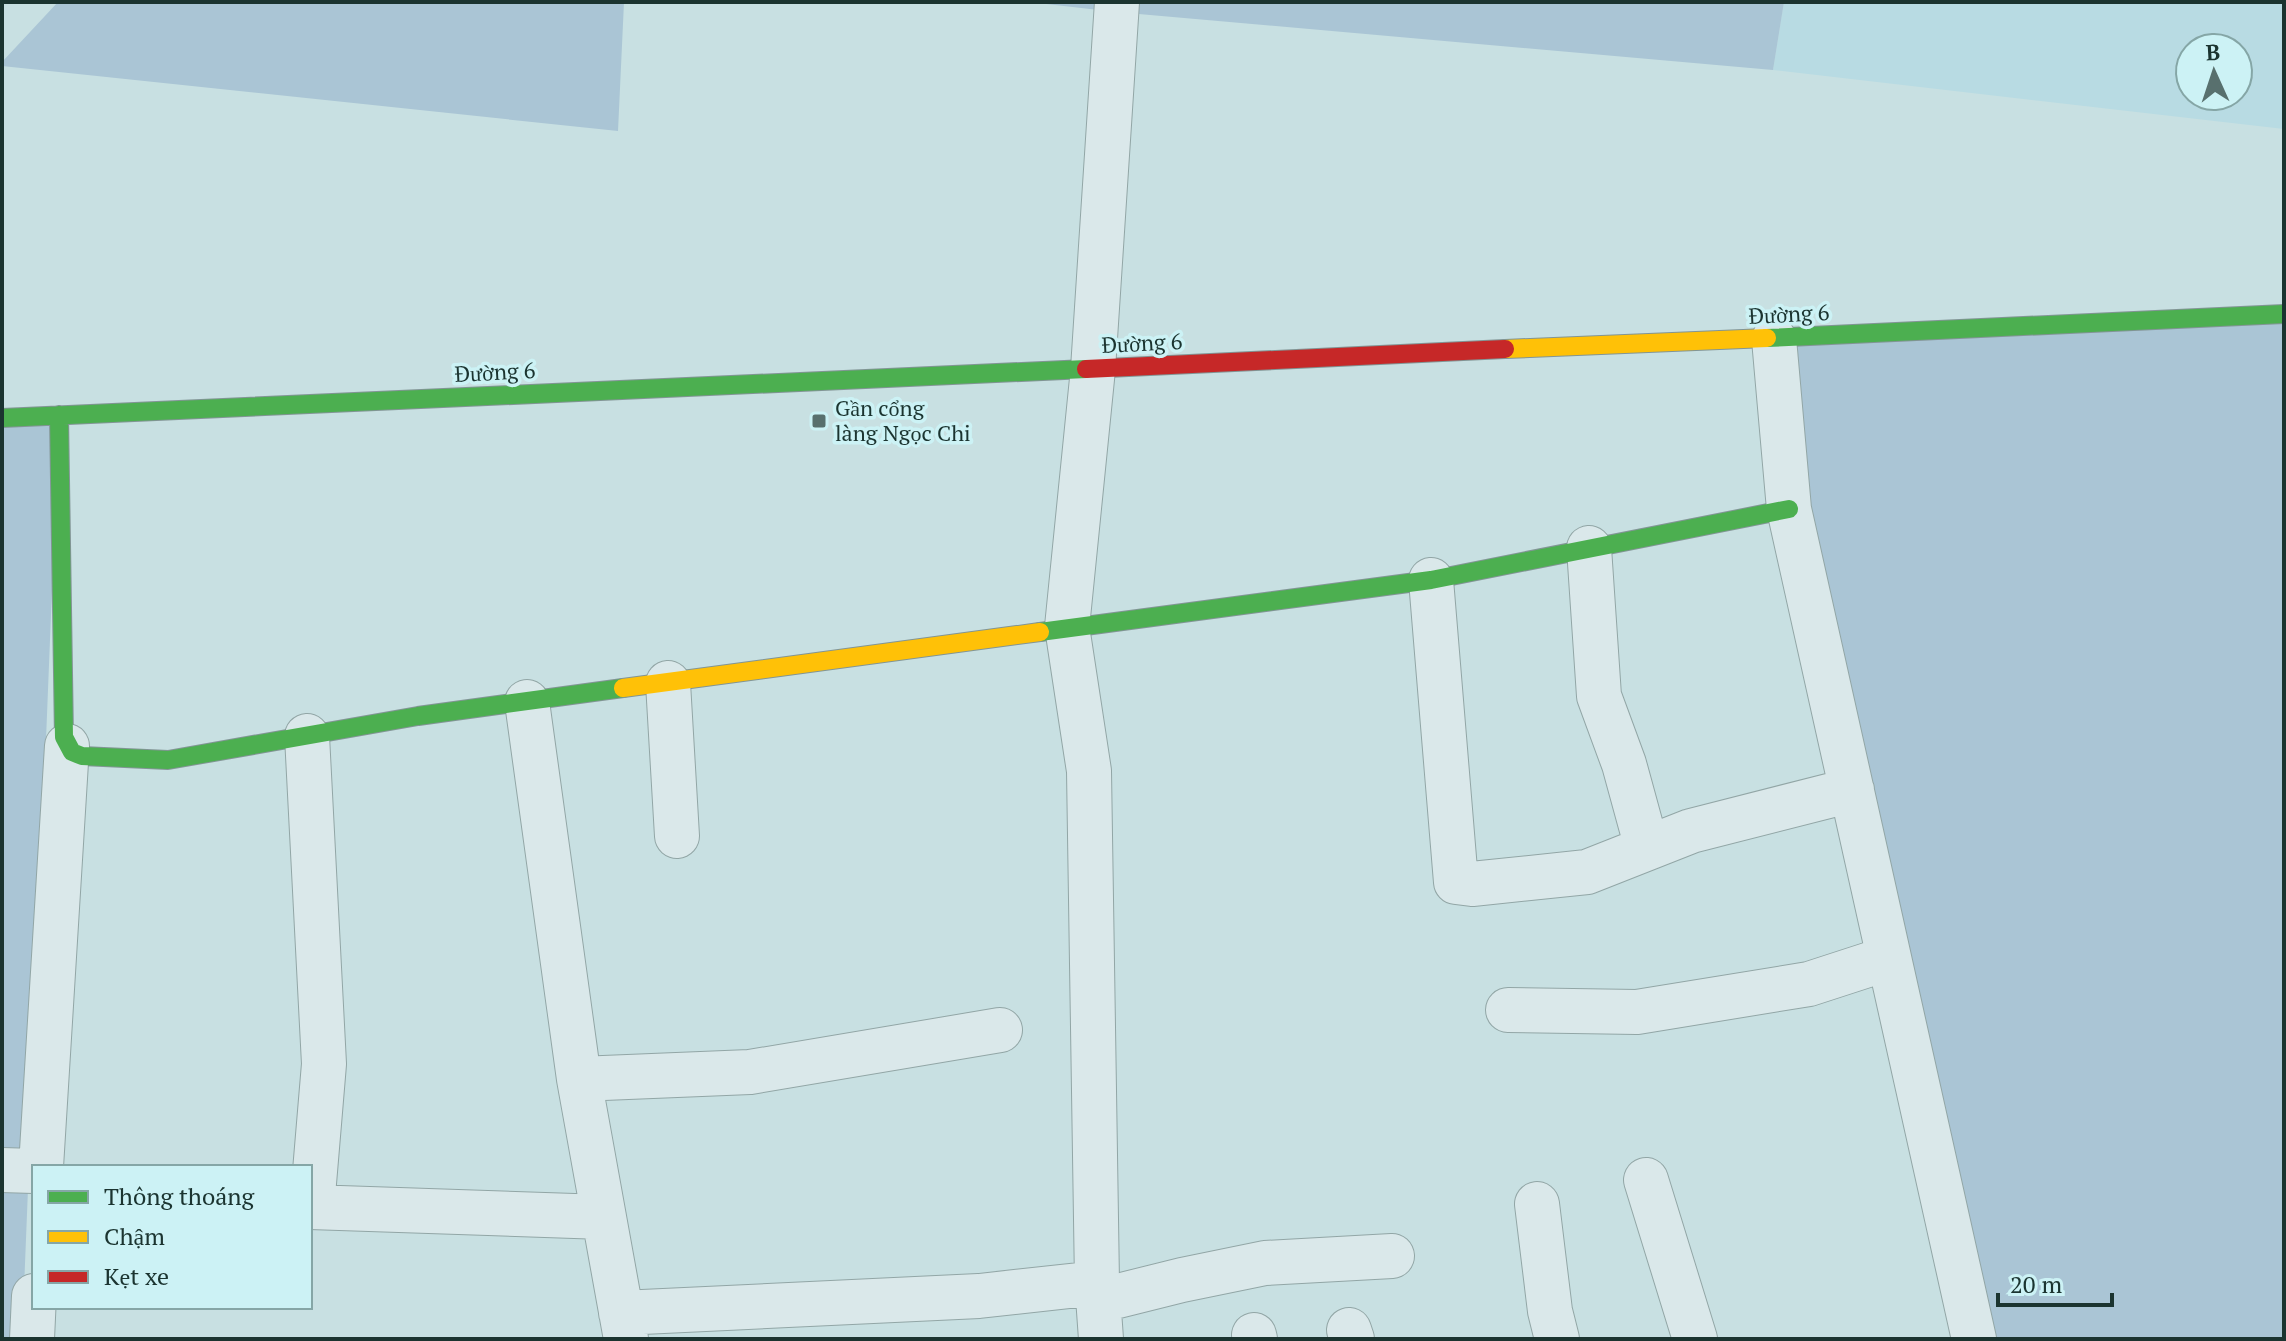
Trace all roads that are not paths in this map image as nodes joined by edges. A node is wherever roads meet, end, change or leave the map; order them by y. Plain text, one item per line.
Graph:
1 (1117, 2) edge
2 (2284, 314) edge
3 (1774, 339) junction
4 (1093, 369) junction
5 (59, 415) junction
6 (2, 418) edge
7 (1789, 509) junction
8 (1589, 548) junction
9 (1431, 580) junction
10 (1067, 627) junction
11 (668, 683) junction
12 (527, 702) junction
13 (307, 736) junction
14 (67, 746) junction
15 (1852, 790) junction
16 (677, 836) dead end
17 (1647, 848) junction
18 (1889, 958) junction
19 (1508, 1010) dead end
20 (1000, 1030) dead end
21 (579, 1079) junction
22 (41, 1165) edge
23 (2, 1170) edge
24 (32, 1171) edge
25 (1646, 1180) dead end
26 (312, 1196) edge
27 (1537, 1204) dead end
28 (312, 1207) edge
29 (604, 1217) junction
30 (1392, 1256) dead end
31 (1099, 1308) edge
32 (33, 1309) edge
33 (624, 1326) edge
34 (32, 1339) edge
35 (1557, 1339) edge
36 (1695, 1339) edge
37 (1974, 1339) edge

1 - 4 street
2 - 3 main road, Đường 6
3 - 4 main road, Đường 6
3 - 7 street
4 - 5 main road, Đường 6
4 - 10 street
5 - 6 main road, Đường 6
5 - 14 main road
7 - 8 main road
7 - 15 street
8 - 9 main road
8 - 17 street
9 - 10 main road
9 - 17 street
10 - 11 main road
10 - 31 street
11 - 12 main road
11 - 16 street
12 - 13 main road
12 - 21 street
13 - 14 main road
13 - 26 street
14 - 22 street
15 - 17 street
15 - 18 street
18 - 19 street
18 - 37 street
20 - 21 street
21 - 29 street
23 - 24 street
25 - 36 street
27 - 35 street
28 - 29 street
29 - 33 street
30 - 31 street
31 - 33 street
32 - 34 street

